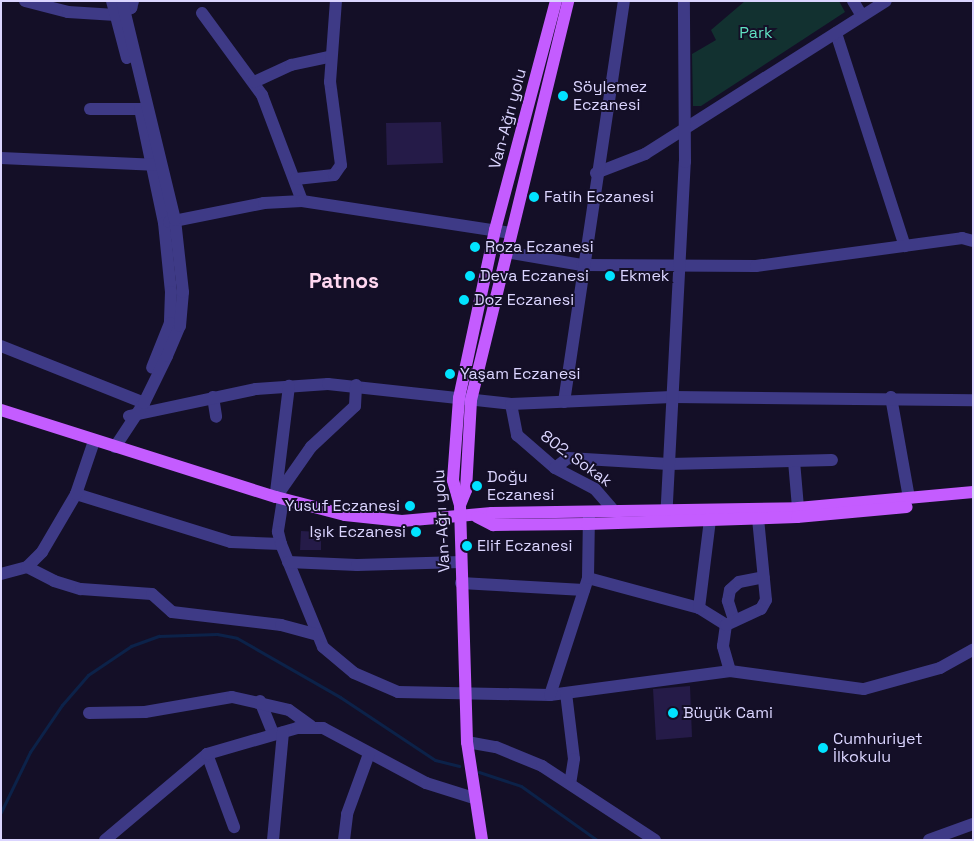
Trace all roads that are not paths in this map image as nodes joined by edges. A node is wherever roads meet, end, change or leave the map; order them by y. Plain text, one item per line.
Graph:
1 (26, 1) edge
2 (112, 1) edge
3 (134, 1) edge
4 (336, 1) edge
5 (556, 1) edge
6 (568, 1) edge
7 (624, 1) edge
8 (684, 1) edge
9 (853, 1) edge
10 (886, 1) edge
11 (121, 9) edge
12 (202, 13) dead end
13 (862, 16) junction
14 (836, 33) junction
15 (330, 58) junction
16 (254, 82) junction
17 (90, 109) dead end
18 (140, 109) junction
19 (685, 127) junction
20 (1, 158) edge
21 (157, 165) junction
22 (596, 173) junction
23 (296, 179) junction
24 (302, 202) junction
25 (170, 222) junction
26 (495, 230) junction
27 (510, 233) junction
28 (973, 240) edge
29 (905, 246) junction
30 (505, 252) junction
31 (680, 264) junction
32 (582, 266) junction
33 (1, 346) edge
34 (356, 385) junction
35 (289, 386) junction
36 (213, 396) junction
37 (672, 397) junction
38 (891, 397) junction
39 (465, 399) junction
40 (973, 400) edge
41 (564, 402) junction
42 (511, 404) junction
43 (137, 408) junction
44 (1, 410) edge
45 (216, 417) dead end
46 (94, 441) junction
47 (115, 447) junction
48 (832, 460) dead end
49 (794, 461) junction
50 (669, 464) junction
51 (555, 468) junction
52 (973, 492) edge
53 (76, 494) junction
54 (279, 498) junction
55 (909, 498) junction
56 (973, 500) edge
57 (798, 508) junction
58 (615, 512) junction
59 (666, 516) junction
60 (460, 518) junction
61 (588, 518) junction
62 (758, 519) junction
63 (710, 520) junction
64 (280, 544) junction
65 (288, 562) junction
66 (460, 562) junction
67 (27, 567) junction
68 (1, 574) edge
69 (764, 577) junction
70 (461, 582) junction
71 (586, 584) junction
72 (699, 608) junction
73 (730, 622) junction
74 (318, 635) junction
75 (973, 650) edge
76 (730, 671) junction
77 (465, 693) junction
78 (566, 693) junction
79 (550, 695) junction
80 (260, 701) junction
81 (89, 713) dead end
82 (311, 726) junction
83 (278, 733) junction
84 (467, 742) junction
85 (207, 754) junction
86 (369, 754) junction
87 (570, 783) junction
88 (474, 798) junction
89 (973, 824) edge
90 (234, 828) dead end
91 (105, 840) edge
92 (273, 840) edge
93 (344, 840) edge
94 (482, 840) edge
95 (655, 840) edge
96 (929, 840) edge

1 - 11 street
2 - 11 street
3 - 11 street
4 - 15 street
5 - 26 main road, Van-Ağrı yolu
6 - 27 main road
7 - 22 street
8 - 19 street
9 - 13 street
10 - 13 street
11 - 18 street
11 - 21 street
12 - 16 street
13 - 14 street
14 - 19 street
14 - 29 street
15 - 16 street
15 - 23 street
16 - 23 street
17 - 18 street
18 - 21 street
19 - 22 street
19 - 31 street
20 - 21 street
21 - 25 street
22 - 32 street
23 - 24 street
24 - 25 street
24 - 26 street
25 - 43 street
26 - 27 street
26 - 39 main road, Van-Ağrı yolu
27 - 30 main road
28 - 29 street
29 - 31 street
30 - 32 street
30 - 39 main road
31 - 32 street
31 - 37 street
32 - 41 street
33 - 43 street
34 - 35 street
34 - 39 street
34 - 54 street
35 - 36 street
35 - 54 street
36 - 43 street
36 - 45 street
37 - 38 street
37 - 41 street
37 - 50 street
38 - 40 street
38 - 55 street
39 - 42 street
39 - 60 main road, Van-Ağrı yolu
41 - 42 street
42 - 51 street, 802. Sokak
43 - 47 street
44 - 46 main road
46 - 47 main road
46 - 53 street
47 - 54 main road
48 - 49 street
49 - 50 street
49 - 57 street
50 - 51 street
50 - 59 street
51 - 58 street, 802. Sokak
52 - 55 main road
53 - 64 street
53 - 67 street
54 - 60 main road
54 - 64 street
55 - 57 main road
56 - 62 main road
57 - 59 main road
58 - 59 main road
58 - 61 main road
59 - 61 main road
59 - 63 main road
60 - 61 main road
60 - 66 main road, Van-Ağrı yolu
61 - 71 street
62 - 63 main road
62 - 69 street
63 - 72 street
64 - 65 street
65 - 66 street
65 - 74 street
66 - 70 main road, Van-Ağrı yolu
67 - 68 street
67 - 74 street
69 - 73 street
69 - 73 street
70 - 71 street
70 - 77 main road, Van-Ağrı yolu
71 - 72 street
71 - 79 street
72 - 73 street
73 - 76 street
74 - 77 street
75 - 76 street
76 - 78 street
77 - 79 street
77 - 84 main road, Van-Ağrı yolu
78 - 79 street
78 - 87 street
80 - 81 street
80 - 82 street
80 - 83 street
82 - 83 street
82 - 86 street
83 - 85 street
83 - 92 street
84 - 87 street
84 - 88 main road, Van-Ağrı yolu
85 - 90 street
85 - 91 street
86 - 88 street
86 - 93 street
87 - 95 street
88 - 94 main road, Van-Ağrı yolu
89 - 96 street

